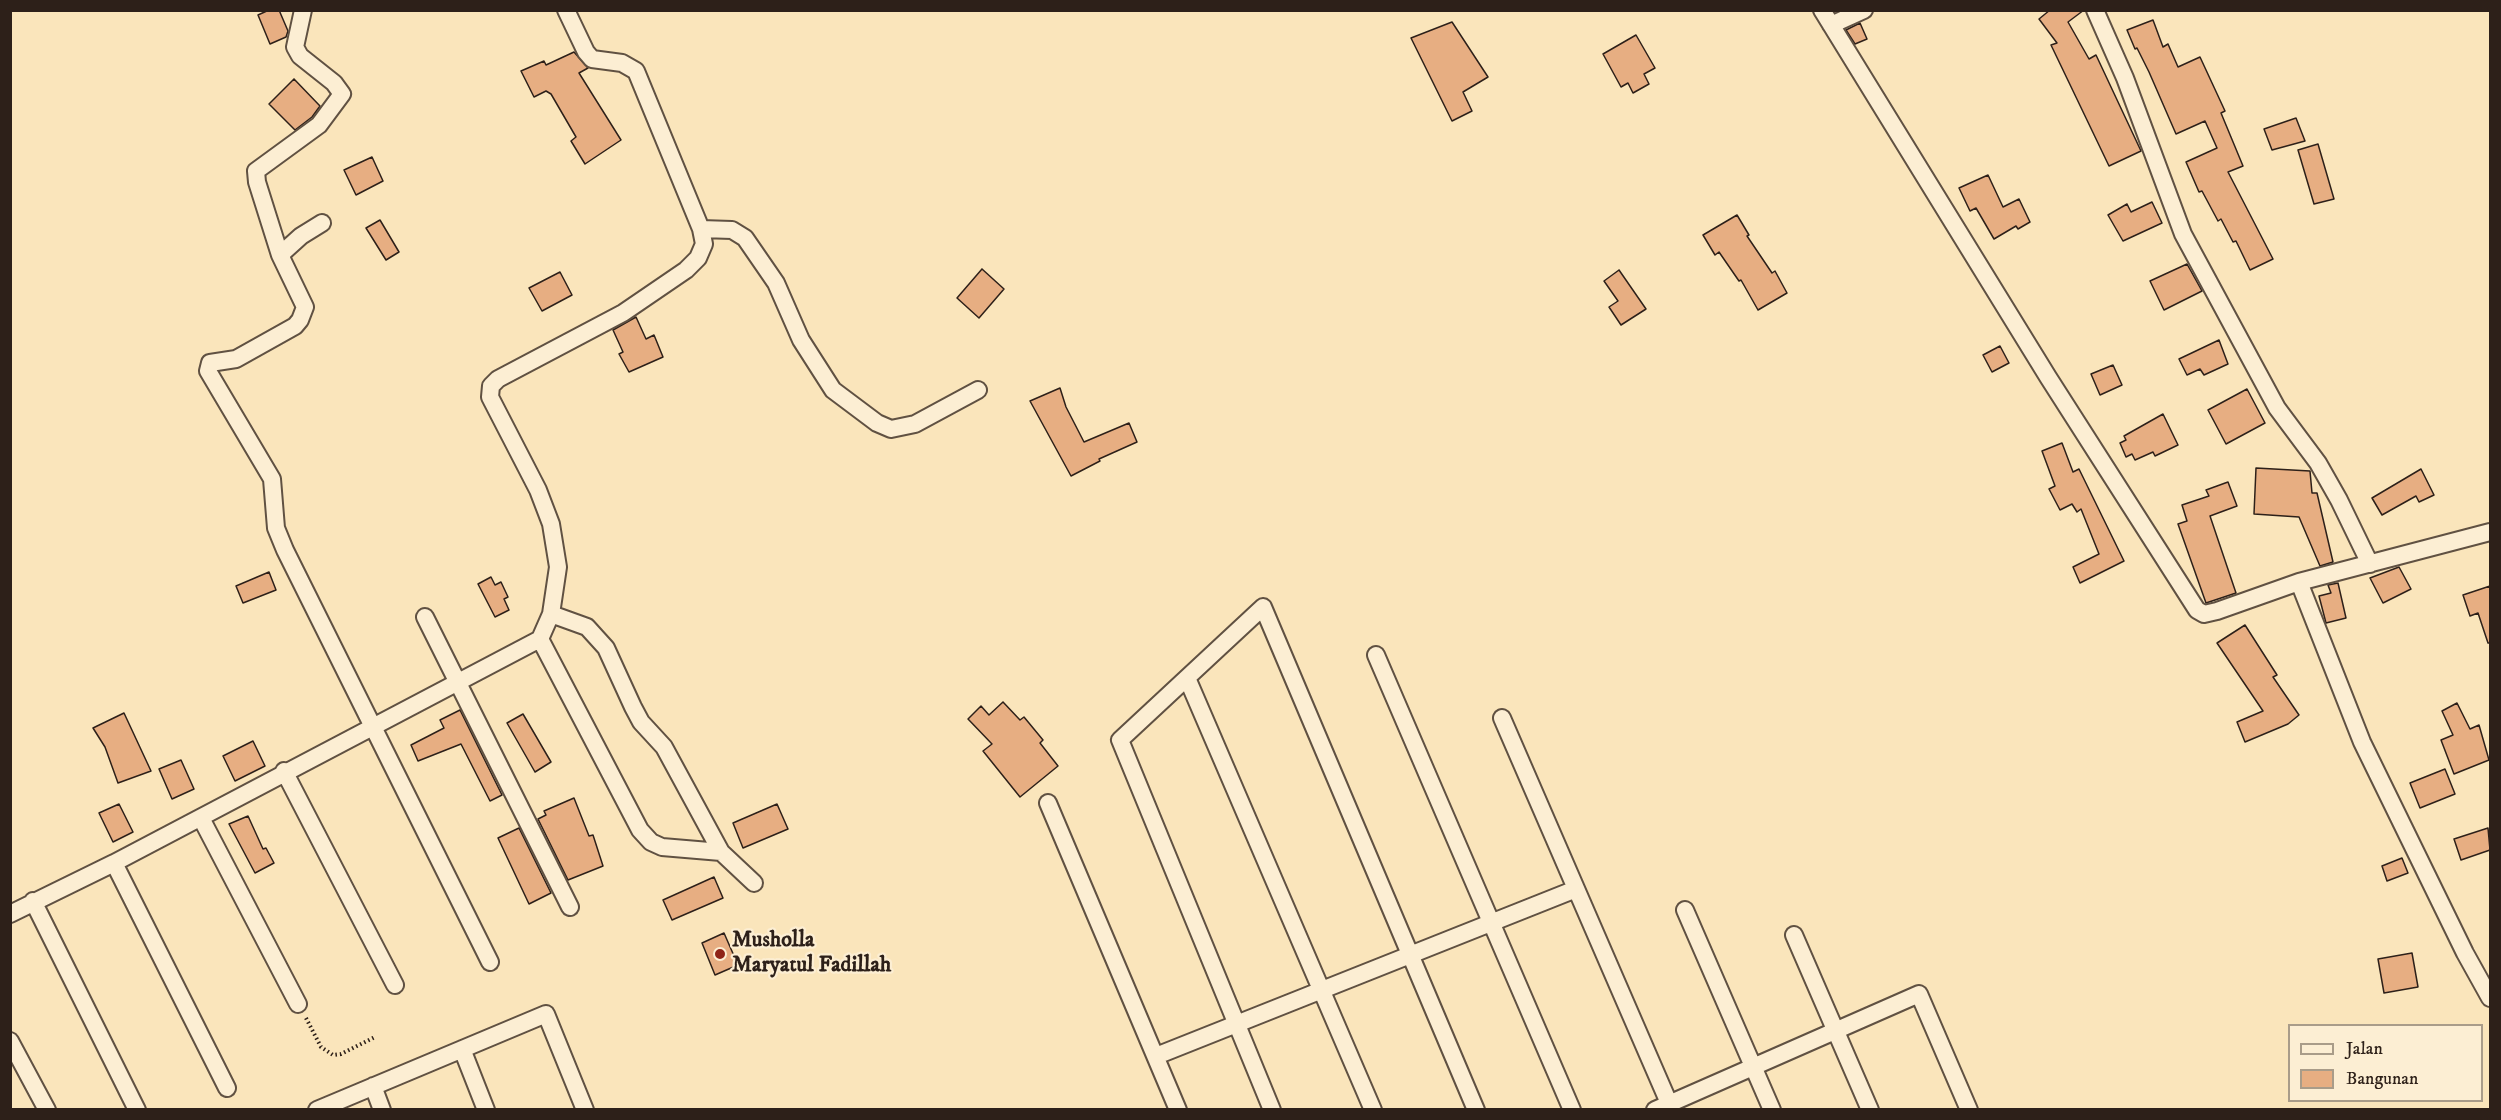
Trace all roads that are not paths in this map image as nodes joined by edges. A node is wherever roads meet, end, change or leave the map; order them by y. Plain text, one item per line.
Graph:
1 (303, 10) edge
2 (566, 10) edge
3 (1822, 10) edge
4 (1864, 10) edge
5 (2095, 10) edge
6 (1831, 25) junction
7 (322, 223) dead end
8 (701, 229) junction
9 (280, 255) junction
10 (978, 390) dead end
11 (2490, 532) edge
12 (2370, 564) junction
13 (2299, 582) junction
14 (551, 614) junction
15 (425, 617) dead end
16 (540, 639) junction
17 (1376, 655) dead end
18 (1187, 678) junction
19 (455, 682) junction
20 (1502, 718) dead end
21 (372, 726) junction
22 (284, 771) junction
23 (1048, 803) dead end
24 (201, 818) junction
25 (721, 852) junction
26 (114, 863) junction
27 (754, 883) dead end
28 (1576, 889) junction
29 (33, 901) junction
30 (570, 907) dead end
31 (1685, 909) dead end
32 (10, 914) edge
33 (1492, 922) junction
34 (1794, 935) dead end
35 (1411, 955) junction
36 (490, 962) dead end
37 (395, 985) dead end
38 (1322, 990) junction
39 (2490, 998) edge
40 (298, 1004) road end
41 (1239, 1023) junction
42 (1835, 1031) junction
43 (10, 1041) edge
44 (462, 1049) junction
45 (1156, 1056) junction
46 (1753, 1066) junction
47 (373, 1086) junction
48 (227, 1088) dead end
49 (1665, 1107) edge
50 (47, 1110) edge
51 (137, 1110) edge
52 (317, 1110) edge
53 (382, 1110) edge
54 (486, 1110) edge
55 (585, 1110) edge
56 (1179, 1110) edge
57 (1272, 1110) edge
58 (1373, 1110) edge
59 (1476, 1110) edge
60 (1572, 1110) edge
61 (1772, 1110) edge
62 (1870, 1110) edge
63 (1969, 1110) edge

1 - 9 street
2 - 8 street
3 - 6 street
4 - 6 street
5 - 12 street
6 - 13 street
7 - 9 street
8 - 10 street
8 - 14 street
9 - 21 street
11 - 12 street
12 - 13 street
13 - 39 street
14 - 16 street
14 - 25 street
15 - 19 street
16 - 19 street
16 - 25 street
17 - 33 street
18 - 35 street
18 - 38 street
18 - 41 street
19 - 21 street
19 - 30 street
20 - 28 street
21 - 22 street
21 - 36 street
22 - 24 street
22 - 37 street
23 - 45 street
24 - 26 street
24 - 40 street
25 - 27 street
26 - 29 street
26 - 48 street
28 - 33 street
28 - 49 street
29 - 32 street
29 - 51 street
31 - 46 street
33 - 35 street
33 - 60 street
34 - 42 street
35 - 38 street
35 - 59 street
38 - 41 street
38 - 58 street
41 - 45 street
41 - 57 street
42 - 46 street
42 - 62 street
42 - 63 street
43 - 50 street
44 - 47 street
44 - 54 street
44 - 55 street
45 - 56 street
46 - 49 street
46 - 61 street
47 - 52 street
47 - 53 street

